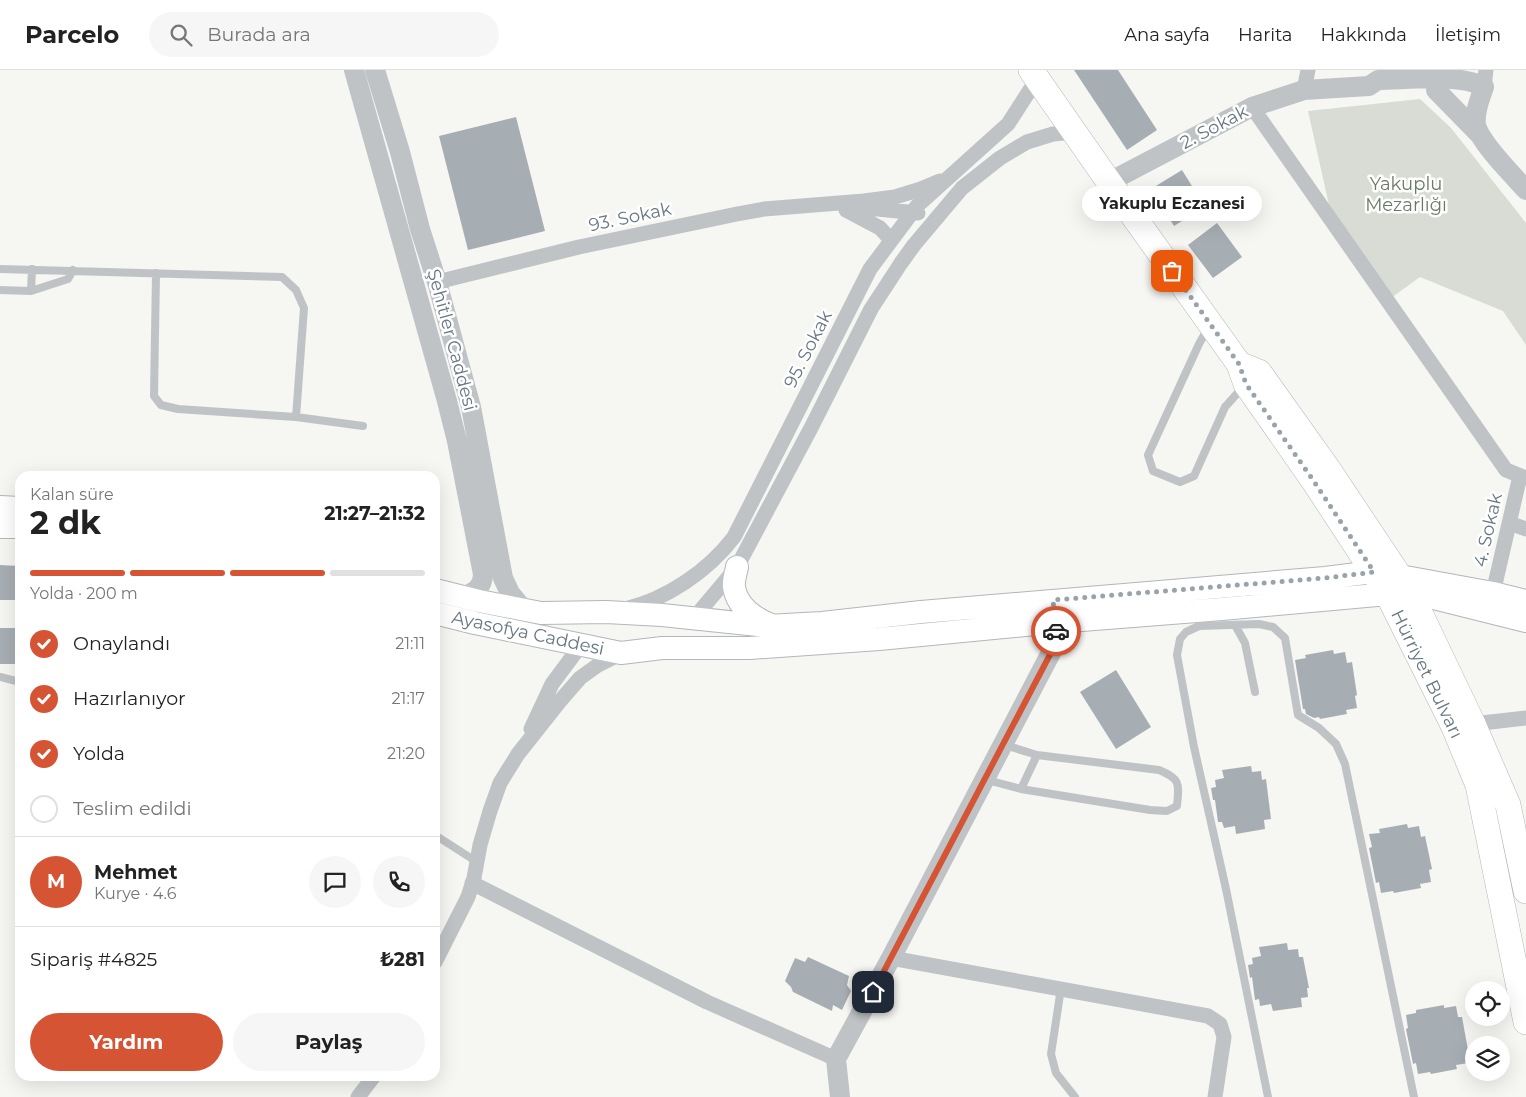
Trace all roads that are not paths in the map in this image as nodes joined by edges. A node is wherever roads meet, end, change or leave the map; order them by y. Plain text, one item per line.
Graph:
1 (354, 70) edge
2 (375, 70) edge
3 (1308, 70) edge
4 (1034, 74) edge
5 (1485, 78) edge
6 (1438, 79) edge
7 (1304, 90) junction
8 (1252, 107) junction
9 (1075, 132) junction
10 (1483, 138) junction
11 (400, 152) junction
12 (379, 158) junction
13 (1526, 176) edge
14 (949, 177) junction
15 (1109, 182) junction
16 (1526, 190) edge
17 (833, 203) junction
18 (943, 210) junction
19 (912, 213) junction
20 (420, 228) junction
21 (400, 235) junction
22 (891, 240) junction
23 (0, 268) edge
24 (32, 269) junction
25 (73, 270) junction
26 (156, 273) junction
27 (437, 282) junction
28 (0, 290) edge
29 (31, 291) junction
30 (844, 318) junction
31 (1210, 324) junction
32 (861, 328) junction
33 (1243, 374) junction
34 (296, 417) junction
35 (363, 426) dead end
36 (1523, 477) edge
37 (477, 490) junction
38 (0, 507) edge
39 (15, 508) edge
40 (1509, 524) junction
41 (0, 527) edge
42 (15, 527) edge
43 (1526, 528) edge
44 (737, 567) junction
45 (1374, 572) junction
46 (1399, 587) junction
47 (440, 591) edge
48 (1493, 593) junction
49 (464, 597) junction
50 (1526, 601) edge
51 (523, 609) junction
52 (1054, 611) junction
53 (606, 612) junction
54 (629, 613) junction
55 (440, 614) edge
56 (694, 618) junction
57 (1526, 620) edge
58 (1235, 625) junction
59 (774, 626) junction
60 (581, 644) junction
61 (634, 651) junction
62 (0, 677) edge
63 (15, 681) edge
64 (1254, 692) dead end
65 (1526, 718) edge
66 (1473, 724) junction
67 (1003, 744) junction
68 (523, 746) junction
69 (1037, 755) junction
70 (985, 780) junction
71 (1021, 789) junction
72 (1520, 835) edge
73 (440, 838) edge
74 (477, 862) junction
75 (472, 883) junction
76 (1526, 891) edge
77 (440, 952) edge
78 (892, 958) junction
79 (1061, 988) junction
80 (1526, 1022) edge
81 (836, 1059) junction
82 (370, 1081) edge
83 (358, 1097) edge
84 (840, 1097) edge
85 (1075, 1097) edge
86 (1215, 1097) edge
87 (1268, 1097) edge
88 (1414, 1097) edge

1 - 12 street, Şehitler Caddesi
2 - 11 street, Şehitler Caddesi
3 - 7 street
4 - 9 main road, Hürriyet Bulvarı
4 - 14 street, 95. Sokak
5 - 6 street
5 - 10 street
5 - 13 street
6 - 7 street, 2. Sokak
6 - 10 street
7 - 8 street, 2. Sokak
8 - 15 street, 2. Sokak
8 - 36 street
9 - 15 main road, Hürriyet Bulvarı
9 - 18 street
10 - 16 street
11 - 12 street
11 - 20 street, Şehitler Caddesi
12 - 21 street, Şehitler Caddesi
14 - 17 street
14 - 19 street, 95. Sokak
15 - 31 main road, Hürriyet Bulvarı
17 - 19 street
17 - 22 street
17 - 27 street, 93. Sokak
18 - 19 street
18 - 32 street
19 - 22 street, 95. Sokak
20 - 21 street
20 - 27 street, Şehitler Caddesi
21 - 37 street, Şehitler Caddesi
22 - 30 street, 95. Sokak
23 - 24 lane
24 - 25 lane
24 - 29 lane
25 - 26 lane
25 - 29 lane
26 - 34 lane
26 - 34 lane
27 - 37 street, Şehitler Caddesi
28 - 29 lane
30 - 32 street
30 - 53 street, 95. Sokak
31 - 33 main road, Hürriyet Bulvarı
31 - 33 lane
32 - 44 street
33 - 45 main road, Hürriyet Bulvarı
33 - 46 main road, Hürriyet Bulvarı
34 - 35 lane
36 - 40 street, 4. Sokak
37 - 49 street, Şehitler Caddesi
37 - 51 street, Şehitler Caddesi
38 - 39 main road
40 - 43 street
40 - 48 street, 4. Sokak
41 - 42 main road
44 - 56 street
44 - 59 main road
45 - 46 main road, Hürriyet Bulvarı
45 - 52 main road
46 - 48 main road
46 - 52 main road
46 - 57 main road
46 - 66 main road, Hürriyet Bulvarı
46 - 80 main road, Hürriyet Bulvarı
47 - 49 main road
48 - 50 main road
49 - 51 main road
51 - 53 main road
52 - 59 main road
52 - 61 main road, Ayasofya Caddesi
52 - 67 street
53 - 54 main road
53 - 60 main road
54 - 56 main road
54 - 61 main road
55 - 60 main road, Ayasofya Caddesi
56 - 59 main road
56 - 61 main road
58 - 64 lane
58 - 87 lane
58 - 88 lane
60 - 61 main road, Ayasofya Caddesi
60 - 68 street
61 - 68 street
62 - 63 lane
65 - 66 street
66 - 72 main road, Hürriyet Bulvarı
67 - 69 lane
67 - 70 street
68 - 74 street
69 - 71 lane
69 - 71 lane
70 - 71 lane
70 - 78 street
72 - 76 main road, Hürriyet Bulvarı
73 - 74 lane
74 - 75 street
75 - 77 street
75 - 81 street
78 - 79 street
78 - 81 street
79 - 85 lane
79 - 86 street
81 - 84 street
82 - 83 street

